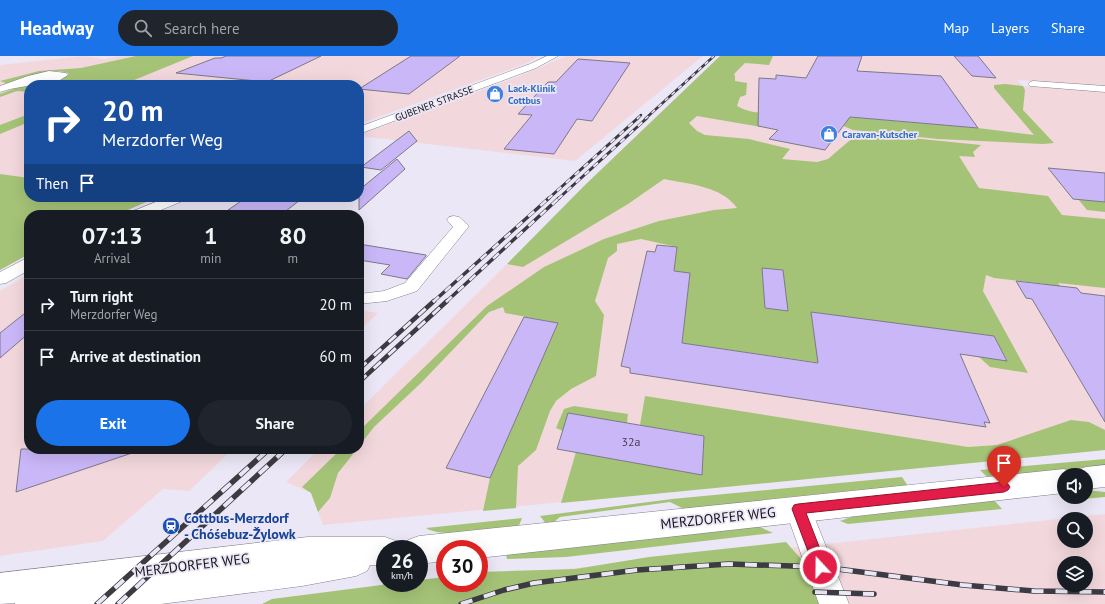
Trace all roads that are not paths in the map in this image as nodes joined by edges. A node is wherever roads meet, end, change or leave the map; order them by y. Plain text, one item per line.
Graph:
1 (554, 56) edge
2 (1033, 84) dead end
3 (1105, 89) edge
4 (364, 129) edge
5 (168, 202) edge
6 (148, 210) edge
7 (454, 220) dead end
8 (24, 266) edge
9 (0, 279) edge
10 (364, 298) edge
11 (1105, 476) edge
12 (1093, 477) edge
13 (1057, 482) edge
14 (798, 509) junction
15 (428, 549) edge
16 (376, 551) edge
17 (376, 557) edge
18 (0, 589) edge
19 (32, 604) edge
20 (834, 604) edge

1 - 4 street, GUBENER STRASSE
2 - 3 street
5 - 6 street
7 - 10 street
8 - 9 street
11 - 12 street
13 - 14 street, MERZDORFER WEG
14 - 15 street, MERZDORFER WEG
14 - 20 street
16 - 18 street, MERZDORFER WEG
17 - 19 street, MERZDORFER WEG

